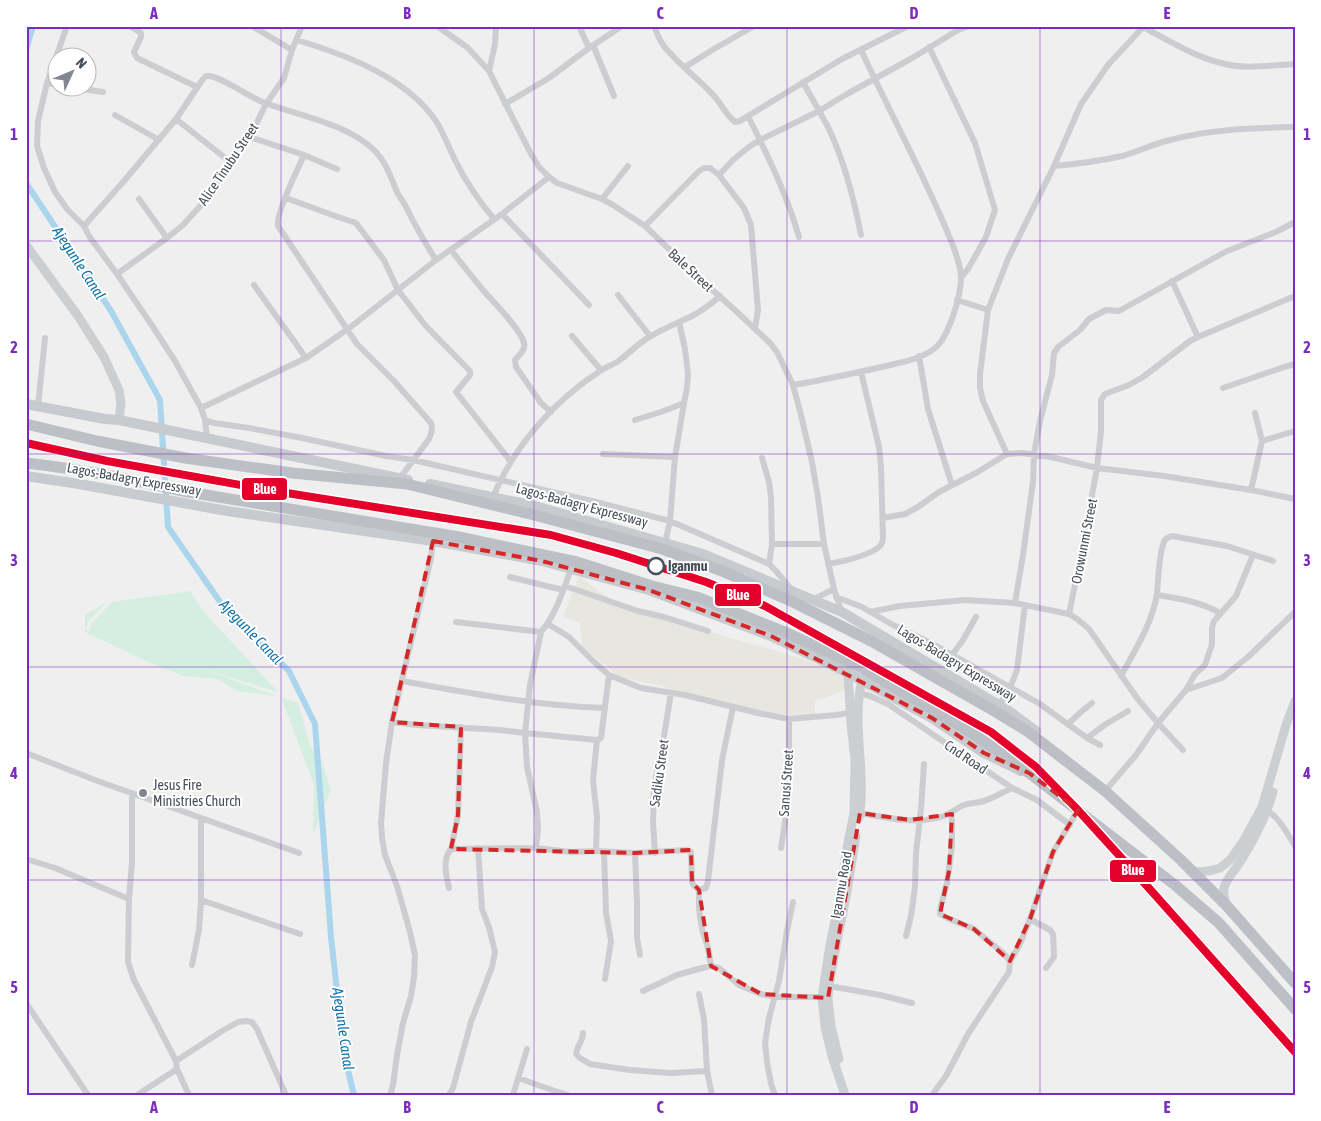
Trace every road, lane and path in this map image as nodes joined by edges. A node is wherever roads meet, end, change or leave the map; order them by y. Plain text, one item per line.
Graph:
1 (67, 26) edge
2 (129, 26) edge
3 (252, 26) edge
4 (302, 26) edge
5 (437, 26) edge
6 (496, 26) edge
7 (578, 26) edge
8 (622, 26) edge
9 (654, 26) edge
10 (754, 26) edge
11 (908, 26) edge
12 (969, 26) edge
13 (1143, 27) edge
14 (297, 40) junction
15 (591, 47) junction
16 (929, 48) junction
17 (292, 50) junction
18 (861, 50) junction
19 (1295, 64) edge
20 (685, 67) junction
21 (489, 71) junction
22 (875, 79) junction
23 (803, 82) junction
24 (47, 83) joint
25 (197, 87) junction
26 (98, 91) edge
27 (103, 92) dead end
28 (614, 96) dead end
29 (266, 104) junction
30 (505, 104) junction
31 (820, 111) junction
32 (115, 115) dead end
33 (748, 116) junction
34 (176, 119) junction
35 (1295, 127) edge
36 (250, 137) junction
37 (159, 140) junction
38 (760, 140) junction
39 (304, 155) junction
40 (230, 162) junction
41 (628, 166) dead end
42 (1054, 166) junction
43 (338, 169) dead end
44 (719, 175) junction
45 (549, 177) junction
46 (286, 198) junction
47 (139, 199) dead end
48 (602, 199) junction
49 (502, 214) junction
50 (494, 218) junction
51 (1295, 222) edge
52 (84, 226) junction
53 (645, 226) junction
54 (861, 235) dead end
55 (799, 237) dead end
56 (168, 238) junction
57 (26, 245) edge
58 (451, 250) junction
59 (436, 260) junction
60 (117, 274) junction
61 (961, 277) junction
62 (1172, 281) junction
63 (254, 285) dead end
64 (398, 290) junction
65 (618, 295) dead end
66 (720, 296) junction
67 (1295, 296) edge
68 (957, 300) junction
69 (589, 305) dead end
70 (988, 310) junction
71 (679, 322) junction
72 (348, 329) junction
73 (754, 329) junction
74 (572, 336) dead end
75 (650, 336) junction
76 (1198, 337) junction
77 (45, 338) dead end
78 (919, 356) junction
79 (306, 358) junction
80 (1295, 364) edge
81 (601, 370) junction
82 (861, 372) junction
83 (793, 386) junction
84 (1222, 388) dead end
85 (684, 403) junction
86 (26, 404) edge
87 (38, 406) junction
88 (201, 408) junction
89 (551, 412) junction
90 (1255, 413) dead end
91 (119, 420) junction
92 (205, 420) junction
93 (635, 420) dead end
94 (26, 424) edge
95 (1295, 431) edge
96 (207, 438) junction
97 (1262, 441) junction
98 (603, 454) dead end
99 (1007, 454) junction
100 (1034, 454) junction
101 (675, 457) junction
102 (762, 458) dead end
103 (413, 460) junction
104 (511, 462) junction
105 (26, 463) edge
106 (1098, 468) junction
107 (26, 476) edge
108 (400, 478) junction
109 (500, 480) junction
110 (952, 486) junction
111 (1251, 490) junction
112 (493, 497) junction
113 (1295, 499) edge
114 (883, 518) junction
115 (670, 522) junction
116 (433, 540) junction
117 (664, 543) junction
118 (772, 544) junction
119 (824, 544) junction
120 (1253, 555) junction
121 (1274, 561) dead end
122 (769, 564) junction
123 (828, 564) junction
124 (570, 569) junction
125 (510, 576) dead end
126 (564, 588) junction
127 (834, 590) junction
128 (792, 591) junction
129 (1156, 594) junction
130 (836, 597) junction
131 (814, 599) junction
132 (1015, 602) junction
133 (1025, 605) junction
134 (842, 612) junction
135 (870, 612) junction
136 (1295, 612) edge
137 (1220, 613) junction
138 (1069, 614) junction
139 (976, 616) dead end
140 (456, 622) dead end
141 (548, 624) junction
142 (708, 631) dead end
143 (541, 632) junction
144 (952, 655) junction
145 (848, 673) junction
146 (609, 675) junction
147 (1121, 676) junction
148 (862, 680) junction
149 (402, 681) junction
150 (1010, 688) junction
151 (1186, 690) junction
152 (671, 693) junction
153 (859, 693) junction
154 (528, 701) junction
155 (1295, 701) edge
156 (1092, 704) dead end
157 (999, 705) junction
158 (605, 708) junction
159 (733, 708) junction
160 (1128, 711) dead end
161 (854, 712) junction
162 (1295, 715) edge
163 (789, 718) junction
164 (392, 722) junction
165 (1158, 723) junction
166 (1068, 724) junction
167 (461, 727) junction
168 (526, 734) junction
169 (1087, 738) junction
170 (597, 740) junction
171 (1100, 746) dead end
172 (1183, 750) dead end
173 (26, 753) edge
174 (924, 764) dead end
175 (1077, 769) junction
176 (1029, 774) junction
177 (1012, 788) junction
178 (1105, 791) junction
179 (132, 793) junction
180 (1265, 809) junction
181 (1078, 810) junction
182 (860, 813) junction
183 (950, 813) junction
184 (201, 818) junction
185 (919, 820) junction
186 (1070, 825) junction
187 (1295, 846) edge
188 (478, 848) junction
189 (536, 848) junction
190 (780, 848) dead end
191 (451, 849) junction
192 (596, 851) junction
193 (604, 852) junction
194 (299, 853) dead end
195 (635, 853) junction
196 (655, 853) junction
197 (26, 859) edge
198 (1191, 871) junction
199 (449, 888) dead end
200 (699, 890) junction
201 (129, 898) junction
202 (201, 900) junction
203 (793, 902) dead end
204 (1227, 906) junction
205 (1030, 920) junction
206 (300, 934) dead end
207 (906, 936) dead end
208 (640, 954) dead end
209 (1010, 961) junction
210 (192, 965) dead end
211 (711, 966) junction
212 (1046, 968) dead end
213 (605, 979) dead end
214 (1295, 984) edge
215 (829, 986) junction
216 (643, 991) dead end
217 (699, 994) dead end
218 (775, 997) junction
219 (825, 998) junction
220 (26, 1003) edge
221 (912, 1004) dead end
222 (1295, 1009) edge
223 (583, 1033) dead end
224 (527, 1049) dead end
225 (176, 1061) junction
226 (177, 1069) junction
227 (707, 1071) junction
228 (518, 1078) junction
229 (933, 1093) edge
230 (772, 1094) edge
231 (88, 1095) edge
232 (137, 1095) edge
233 (189, 1095) edge
234 (286, 1095) edge
235 (390, 1095) edge
236 (449, 1095) edge
237 (514, 1095) edge
238 (568, 1095) edge
239 (712, 1095) edge
240 (845, 1095) edge
241 (852, 1095) edge
242 (942, 1095) edge

1 - 24 street
2 - 25 street
3 - 17 street
4 - 14 street, Alice Tinubu Street
5 - 21 street, Bale Street
6 - 21 street
7 - 15 street
8 - 15 street
9 - 20 street
10 - 20 street
11 - 18 street
12 - 16 street
13 - 19 street
13 - 42 street
14 - 17 street, Alice Tinubu Street
14 - 50 street
15 - 28 street
15 - 30 street
16 - 22 street
16 - 61 street
17 - 29 street, Alice Tinubu Street
18 - 22 street
18 - 23 street
20 - 33 street
21 - 30 street, Bale Street
22 - 31 street
22 - 61 street
23 - 31 street
23 - 33 street
24 - 52 street
25 - 29 street
25 - 34 street
26 - 27 street
29 - 36 street, Alice Tinubu Street
29 - 59 street
30 - 45 street, Bale Street
31 - 38 street
31 - 54 street
32 - 37 street
33 - 38 street
34 - 37 street
34 - 40 street
35 - 42 street
36 - 39 street
36 - 40 street, Alice Tinubu Street
37 - 52 street
38 - 44 street
38 - 55 street
39 - 43 street
39 - 46 street
40 - 56 street, Alice Tinubu Street
41 - 48 street
42 - 70 street
44 - 53 street
44 - 73 street
45 - 48 street, Bale Street
45 - 49 street
46 - 64 street
46 - 72 street
47 - 56 street
48 - 53 street, Bale Street
49 - 50 street
49 - 69 street
50 - 58 street
51 - 62 street
52 - 60 street
53 - 66 street, Bale Street
56 - 60 street, Alice Tinubu Street
57 - 91 main road
58 - 59 street
58 - 89 street
59 - 64 street
60 - 88 street
61 - 68 street
62 - 76 street
62 - 100 street
63 - 79 street
64 - 72 street
64 - 104 street
65 - 75 street
66 - 71 street
66 - 73 street, Bale Street
67 - 76 street
68 - 70 street
68 - 78 street
70 - 99 street
71 - 75 street
71 - 85 street
72 - 79 street
72 - 103 street
73 - 83 street, Bale Street
74 - 81 street
75 - 81 street
76 - 106 street, Orowunmi Street
77 - 87 street
78 - 82 street
78 - 110 street
79 - 88 street
80 - 84 street
81 - 89 street
82 - 83 street
82 - 114 street
83 - 119 street, Bale Street
85 - 93 street
85 - 101 street
86 - 87 main road, Lagos-Badagry Expressway
87 - 91 main road, Lagos-Badagry Expressway
88 - 92 street
89 - 104 street
90 - 97 street
91 - 96 main road, Lagos-Badagry Expressway
92 - 96 street
92 - 103 street
94 - 175 highway, Lagos-Badagry Expressway
95 - 97 street
96 - 108 main road, Lagos-Badagry Expressway
97 - 111 street
98 - 101 street
99 - 100 street
99 - 110 street
100 - 106 street
100 - 132 street
101 - 115 street
102 - 118 street
103 - 108 street
103 - 109 street
104 - 109 street
105 - 176 highway, Lagos-Badagry Expressway
106 - 111 street
106 - 138 street, Orowunmi Street
107 - 116 main road, Lagos-Badagry Expressway
108 - 112 main road, Lagos-Badagry Expressway
109 - 112 street
109 - 115 street
110 - 114 street
111 - 113 street
112 - 117 main road, Lagos-Badagry Expressway
114 - 123 street
115 - 117 street
115 - 122 street
116 - 124 main road, Lagos-Badagry Expressway
116 - 149 street
117 - 128 main road, Lagos-Badagry Expressway
118 - 119 street
118 - 122 street
119 - 123 street, Bale Street
120 - 121 street
120 - 129 street
120 - 137 street
122 - 128 street
123 - 127 street, Bale Street
124 - 126 street
124 - 145 main road, Lagos-Badagry Expressway
125 - 126 street
126 - 141 street
126 - 142 street
127 - 130 street, Bale Street
127 - 131 street
128 - 131 main road, Lagos-Badagry Expressway
129 - 137 street
129 - 147 street
130 - 134 street, Bale Street
130 - 135 street
131 - 134 main road, Lagos-Badagry Expressway
132 - 133 street
132 - 135 street
133 - 138 street
133 - 150 street
134 - 157 main road, Lagos-Badagry Expressway
135 - 144 street
136 - 151 street
137 - 151 street
138 - 147 street
139 - 144 street
140 - 143 street
141 - 143 street
141 - 146 street
143 - 154 street
144 - 150 street
145 - 148 main road, Lagos-Badagry Expressway
145 - 161 main road, Iganmu Road
146 - 152 street
146 - 158 street
147 - 165 street
148 - 153 main road, Iganmu Road
148 - 176 main road, Lagos-Badagry Expressway
149 - 154 street
149 - 164 street
150 - 157 street
150 - 166 street
151 - 165 street
152 - 159 street
152 - 196 street, Sadiku Street
153 - 161 main road, Iganmu Road
153 - 177 street, Cnd Road
154 - 158 street
154 - 168 street
155 - 180 main road
156 - 166 street
157 - 175 main road, Lagos-Badagry Expressway
158 - 170 street
159 - 163 street
159 - 200 street
160 - 169 street
161 - 163 street
161 - 182 main road, Iganmu Road
161 - 219 main road, Iganmu Road
162 - 180 main road
163 - 190 street, Sanusi Street
164 - 167 street
164 - 235 street
165 - 172 street
165 - 178 street
166 - 169 street
167 - 168 street
167 - 191 street
168 - 170 street
168 - 189 street
169 - 171 street
170 - 192 street
173 - 179 street
174 - 185 street
175 - 178 highway, Lagos-Badagry Expressway
176 - 181 highway, Lagos-Badagry Expressway
177 - 183 street
177 - 186 street, Cnd Road
178 - 198 highway, Lagos-Badagry Expressway
179 - 184 street
179 - 201 street
180 - 187 street
180 - 198 main road
180 - 204 main road
181 - 186 street
181 - 222 highway, Lagos-Badagry Expressway
182 - 185 street
182 - 215 main road, Iganmu Road
183 - 185 street
183 - 209 street
184 - 194 street
184 - 202 street
185 - 207 street
186 - 205 street
188 - 189 street
188 - 191 street
188 - 236 street
189 - 192 street
191 - 199 street
192 - 193 street
193 - 195 street
193 - 213 street
195 - 196 street
195 - 208 street
196 - 200 street
197 - 201 street
198 - 204 highway, Lagos-Badagry Expressway
200 - 211 street
201 - 225 street
202 - 206 street
202 - 210 street
203 - 218 street
204 - 214 highway, Lagos-Badagry Expressway
205 - 209 street
205 - 212 street
209 - 229 street
211 - 216 street
211 - 218 street
215 - 219 main road, Iganmu Road
215 - 221 street
217 - 227 street
218 - 219 street
218 - 230 street
219 - 240 main road, Iganmu Road
219 - 241 main road, Iganmu Road
220 - 231 street
223 - 227 street
224 - 228 street
225 - 226 street
225 - 234 street
226 - 232 street
226 - 233 street
227 - 239 street
228 - 237 street
228 - 238 street
229 - 242 street

